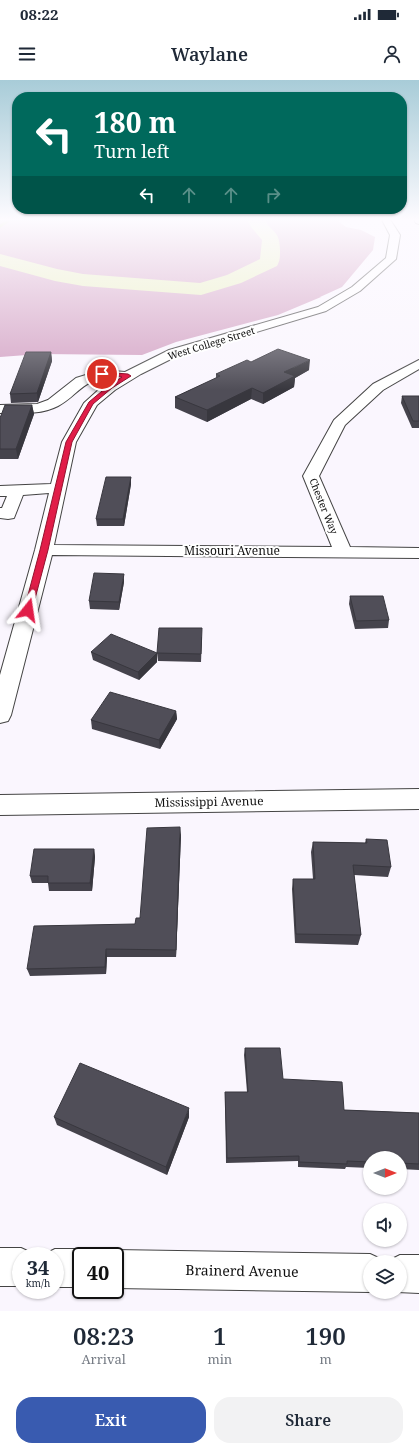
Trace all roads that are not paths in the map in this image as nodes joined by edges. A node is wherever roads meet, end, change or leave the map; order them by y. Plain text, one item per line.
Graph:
1 (372, 275) edge
2 (419, 364) edge
3 (128, 376) junction
4 (0, 408) edge
5 (58, 488) junction
6 (17, 490) junction
7 (0, 491) edge
8 (0, 513) edge
9 (44, 550) junction
10 (343, 552) junction
11 (419, 553) edge
12 (0, 715) edge
13 (419, 799) edge
14 (0, 805) edge
15 (0, 1267) edge
16 (12, 1268) edge
17 (124, 1269) edge
18 (363, 1273) edge
19 (407, 1274) edge
20 (419, 1274) edge

1 - 3 street, West College Street
2 - 10 street, Chester Way
3 - 4 street
3 - 5 street, West College Street
5 - 6 street
5 - 9 street, West College Street
6 - 7 street
6 - 8 street
9 - 10 street, Missouri Avenue
9 - 12 street, West College Street
10 - 11 street, Missouri Avenue
13 - 14 street, Mississippi Avenue
15 - 16 street
17 - 18 street, Brainerd Avenue
19 - 20 street

